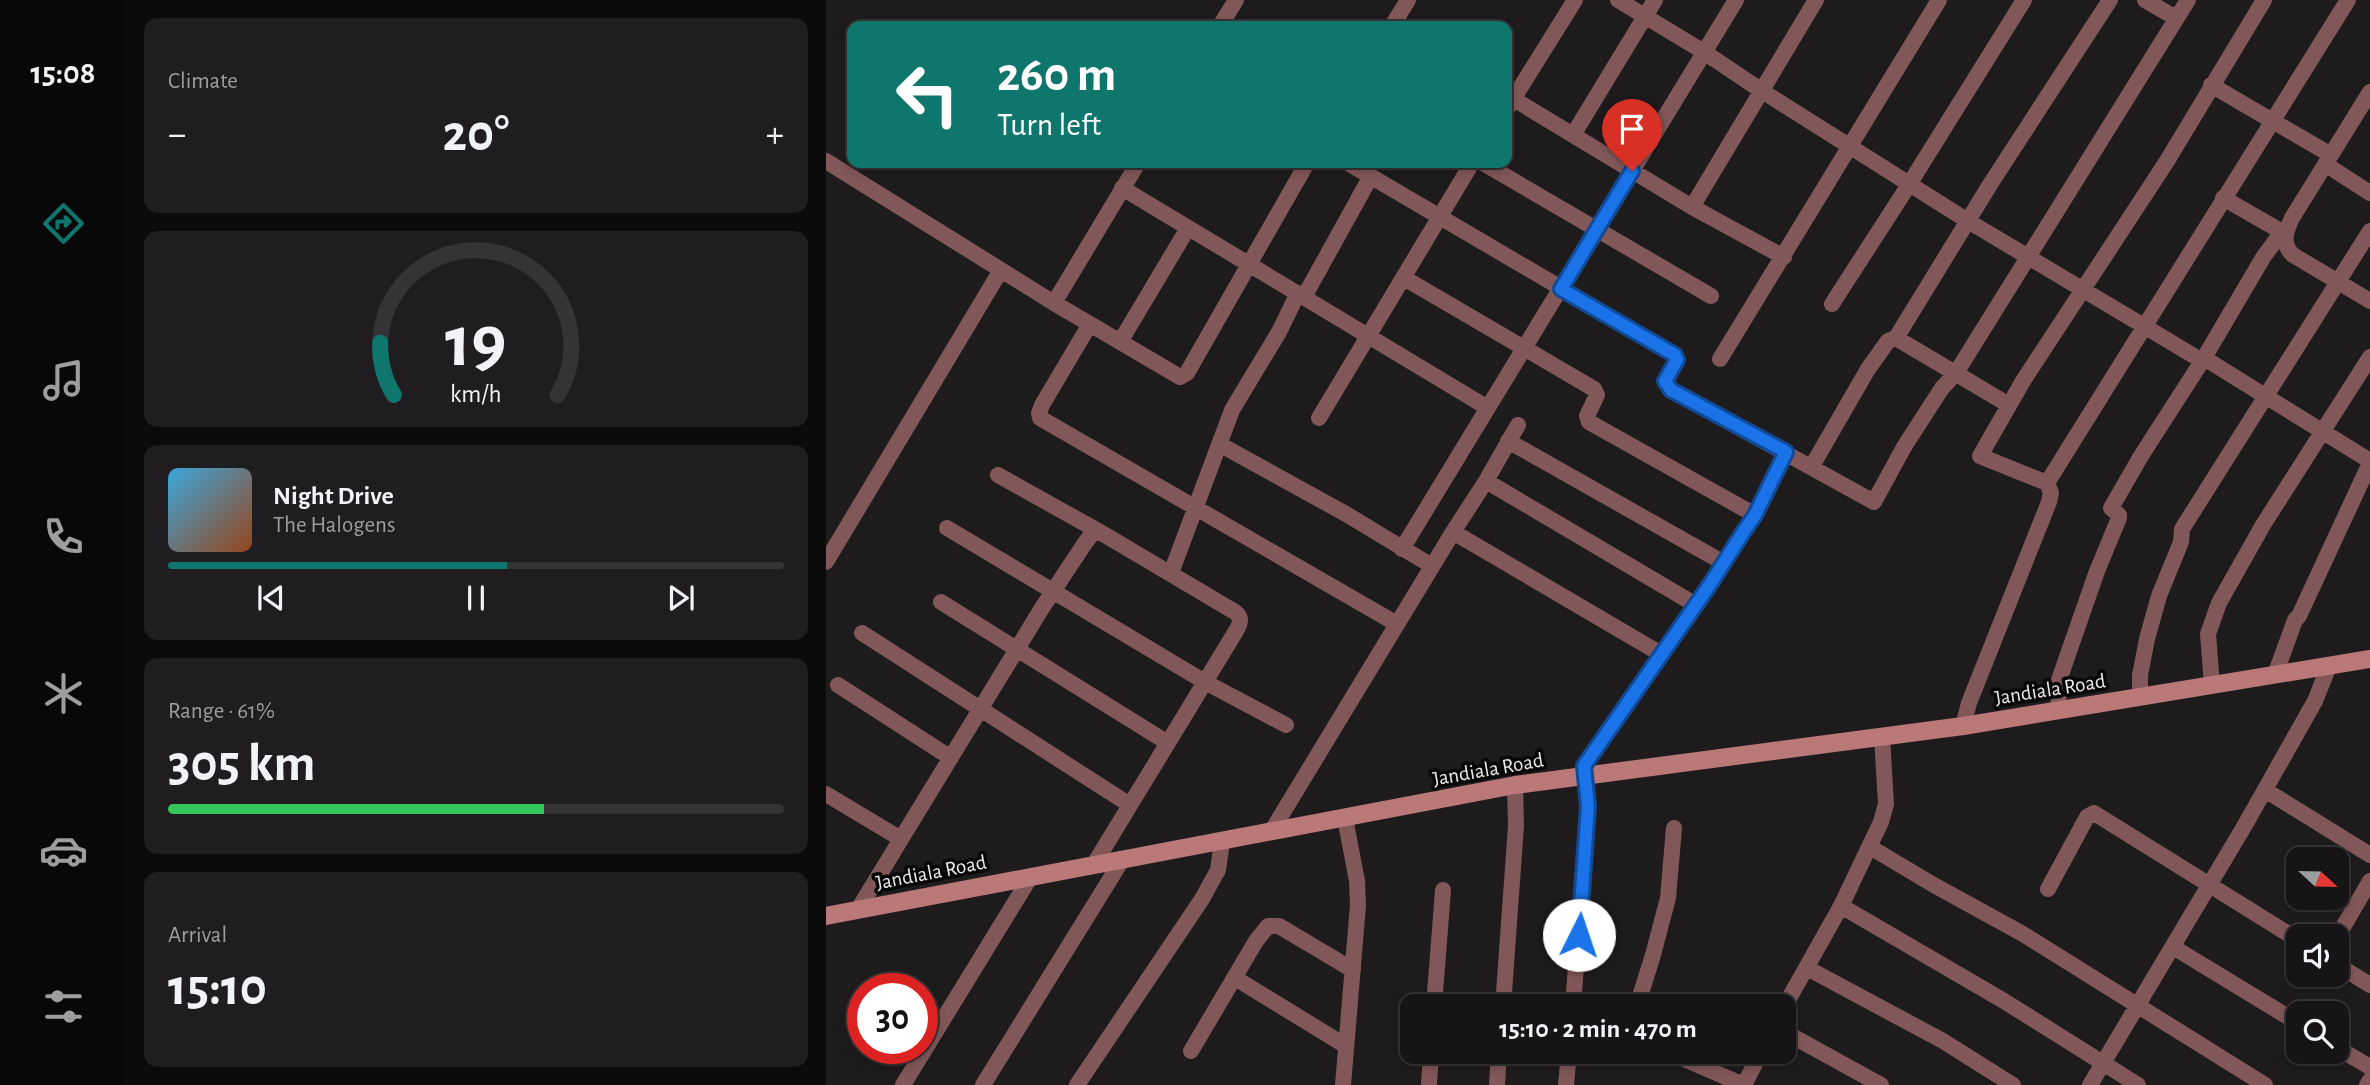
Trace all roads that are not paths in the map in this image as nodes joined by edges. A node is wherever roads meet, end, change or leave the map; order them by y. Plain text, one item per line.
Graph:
1 (1236, 0) edge
2 (1408, 0) edge
3 (1575, 0) edge
4 (1618, 0) edge
5 (1655, 0) edge
6 (1735, 0) edge
7 (1816, 0) edge
8 (1939, 0) edge
9 (2024, 0) edge
10 (2110, 0) edge
11 (2145, 0) edge
12 (2188, 0) edge
13 (2264, 0) edge
14 (2348, 0) edge
15 (1645, 16) junction
16 (2176, 18) junction
17 (1223, 21) edge
18 (1395, 21) edge
19 (1704, 52) junction
20 (2211, 85) junction
21 (1762, 91) junction
22 (2370, 92) edge
23 (1512, 96) edge
24 (1512, 103) edge
25 (2272, 120) junction
26 (1573, 135) junction
27 (1852, 146) junction
28 (2328, 159) junction
29 (826, 161) edge
30 (1135, 168) edge
31 (1304, 168) edge
32 (1357, 168) edge
33 (1469, 168) edge
34 (1492, 168) edge
35 (1632, 171) junction
36 (1371, 176) junction
37 (1910, 183) junction
38 (1122, 188) junction
39 (2370, 193) edge
40 (2223, 198) junction
41 (1692, 207) junction
42 (1440, 218) junction
43 (1968, 221) junction
44 (1188, 228) junction
45 (1597, 229) junction
46 (2370, 230) edge
47 (2286, 234) junction
48 (2030, 256) junction
49 (1784, 257) junction
50 (1250, 264) junction
51 (1001, 270) junction
52 (1404, 278) junction
53 (2340, 282) junction
54 (1561, 289) junction
55 (2083, 289) junction
56 (1301, 295) junction
57 (1711, 296) dead end
58 (2370, 301) edge
59 (1054, 303) junction
60 (1832, 304) dead end
61 (1090, 324) junction
62 (2142, 327) junction
63 (1368, 336) junction
64 (1896, 338) junction
65 (1120, 342) junction
66 (1525, 347) junction
67 (2370, 357) edge
68 (2204, 358) junction
69 (1720, 359) dead end
70 (1956, 373) junction
71 (2266, 396) junction
72 (2009, 405) junction
73 (1488, 408) junction
74 (1319, 418) dead end
75 (1518, 425) dead end
76 (2322, 430) junction
77 (1508, 441) junction
78 (1219, 444) junction
79 (1786, 452) junction
80 (2370, 461) edge
81 (1812, 466) junction
82 (998, 475) dead end
83 (1486, 481) junction
84 (2047, 483) junction
85 (1195, 508) junction
86 (1755, 515) junction
87 (947, 528) dead end
88 (1100, 532) junction
89 (1453, 532) junction
90 (1402, 549) junction
91 (826, 562) edge
92 (1724, 563) junction
93 (1433, 566) junction
94 (1171, 573) junction
95 (1054, 592) junction
96 (941, 602) dead end
97 (1696, 605) junction
98 (1397, 624) junction
99 (862, 633) dead end
100 (1017, 649) junction
101 (1661, 654) junction
102 (2370, 659) edge
103 (2329, 666) junction
104 (2275, 675) junction
105 (1205, 682) junction
106 (838, 685) dead end
107 (2212, 685) junction
108 (2140, 697) junction
109 (980, 709) junction
110 (2059, 710) junction
111 (1286, 725) dead end
112 (1963, 726) junction
113 (1882, 737) junction
114 (1168, 743) junction
115 (951, 758) junction
116 (1584, 777) junction
117 (1515, 785) junction
118 (2265, 790) junction
119 (826, 794) edge
120 (1130, 805) junction
121 (1345, 818) junction
122 (1674, 828) dead end
123 (1271, 832) junction
124 (901, 839) junction
125 (1223, 842) junction
126 (1870, 847) junction
127 (2370, 855) edge
128 (1122, 860) junction
129 (1093, 866) junction
130 (1031, 876) junction
131 (2370, 881) edge
132 (2210, 885) junction
133 (2048, 889) dead end
134 (1443, 890) dead end
135 (1841, 906) junction
136 (859, 908) junction
137 (826, 916) edge
138 (2345, 924) edge
139 (2286, 932) edge
140 (2173, 947) junction
141 (1807, 968) junction
142 (1353, 970) junction
143 (2349, 972) edge
144 (1235, 978) junction
145 (2370, 985) edge
146 (1435, 994) edge
147 (1504, 994) edge
148 (1574, 994) edge
149 (1641, 994) edge
150 (1792, 994) edge
151 (2137, 1006) junction
152 (2286, 1016) edge
153 (1796, 1038) edge
154 (1346, 1046) junction
155 (1191, 1051) dead end
156 (2349, 1054) edge
157 (2104, 1063) junction
158 (1430, 1064) edge
159 (1498, 1064) edge
160 (1568, 1064) edge
161 (1696, 1064) edge
162 (1755, 1064) edge
163 (2370, 1067) edge
164 (2370, 1080) edge
165 (903, 1085) edge
166 (983, 1085) edge
167 (1077, 1085) edge
168 (1343, 1085) edge
169 (1429, 1085) edge
170 (1497, 1085) edge
171 (1566, 1085) edge
172 (1744, 1085) edge
173 (1881, 1085) edge
174 (2013, 1085) edge
175 (2090, 1085) edge
176 (2138, 1085) edge
177 (2265, 1085) edge
178 (2367, 1085) edge

1 - 17 street
2 - 18 street
3 - 23 street
4 - 15 street
5 - 15 street
6 - 19 street
7 - 21 street
8 - 27 street
9 - 37 street
10 - 43 street
11 - 16 street
12 - 16 street
13 - 20 street
14 - 25 street
15 - 19 street
15 - 26 street
16 - 48 street
19 - 21 street
19 - 35 street
20 - 25 street
20 - 55 street
21 - 27 street
21 - 41 street
22 - 28 street
24 - 26 street
25 - 28 street
25 - 40 street
26 - 35 street
27 - 37 street
27 - 49 street
28 - 39 street
28 - 47 street
29 - 51 street
30 - 38 street
31 - 50 street
32 - 36 street
33 - 42 street
34 - 45 street
35 - 41 street
35 - 45 street
36 - 42 street
36 - 56 street
37 - 43 street
37 - 60 street
38 - 44 street
38 - 59 street
40 - 47 street
40 - 62 street
41 - 49 street
42 - 52 street
42 - 54 street
43 - 48 street
43 - 64 street
44 - 50 street
44 - 65 street
45 - 54 street
45 - 57 street
46 - 53 street
47 - 53 street
47 - 68 street
48 - 55 street
48 - 70 street
49 - 69 street
50 - 56 street
50 - 65 street
51 - 59 street
51 - 91 street
52 - 63 street
52 - 66 street
53 - 58 street
53 - 71 street
54 - 66 street
54 - 79 street
55 - 62 street
55 - 72 street
56 - 63 street
56 - 78 street
59 - 61 street
61 - 65 street
61 - 85 street
62 - 68 street
62 - 84 street
63 - 73 street
63 - 74 street
64 - 70 street
64 - 81 street
66 - 73 street
66 - 86 street
67 - 76 street
68 - 71 street
68 - 110 street
70 - 72 street
70 - 81 street
71 - 76 street
71 - 108 street
72 - 84 street
73 - 90 street
75 - 77 street
76 - 80 street
76 - 107 street
77 - 83 street
77 - 92 street
78 - 85 street
78 - 90 street
79 - 81 street
79 - 86 street
80 - 104 street
82 - 88 street
83 - 89 street
83 - 97 street
84 - 112 street
85 - 94 street
85 - 98 street
86 - 92 street
87 - 95 street
88 - 94 street
88 - 95 street
89 - 93 street
89 - 101 street
90 - 93 street
92 - 97 street
93 - 98 street
94 - 105 street
95 - 100 street
95 - 105 street
96 - 100 street
97 - 101 street
98 - 123 street
99 - 109 street
100 - 109 street
100 - 114 street
101 - 116 street
102 - 103 street, Jandiala Road
103 - 104 street, Jandiala Road
103 - 118 street
104 - 107 street, Jandiala Road
105 - 111 street
105 - 114 street
106 - 115 street
107 - 108 street, Jandiala Road
108 - 110 street, Jandiala Road
109 - 115 street
109 - 120 street
110 - 112 street, Jandiala Road
112 - 113 street, Jandiala Road
113 - 116 street, Jandiala Road
113 - 126 street
114 - 120 street
115 - 124 street
116 - 117 street, Jandiala Road
116 - 148 street
117 - 121 street, Jandiala Road
117 - 147 street
118 - 127 street
118 - 132 street
119 - 124 street
120 - 129 street
121 - 123 street, Jandiala Road
121 - 142 street
122 - 149 street
123 - 125 street, Jandiala Road
124 - 136 street
125 - 128 street, Jandiala Road
125 - 167 street
126 - 135 street
126 - 151 street
128 - 129 street, Jandiala Road
128 - 166 street
129 - 130 street, Jandiala Road
130 - 136 street, Jandiala Road
130 - 165 street
131 - 138 street
132 - 133 street
132 - 139 street
132 - 140 street
134 - 146 street
135 - 141 street
135 - 157 street
136 - 137 street, Jandiala Road
140 - 151 street
140 - 152 street
141 - 150 street
141 - 174 street
142 - 144 street
142 - 154 street
143 - 145 street
144 - 154 street
144 - 155 street
151 - 157 street
151 - 177 street
153 - 173 street
154 - 168 street
156 - 163 street
157 - 175 street
157 - 176 street
158 - 169 street
159 - 170 street
160 - 171 street
161 - 172 street
162 - 172 street
164 - 178 street

